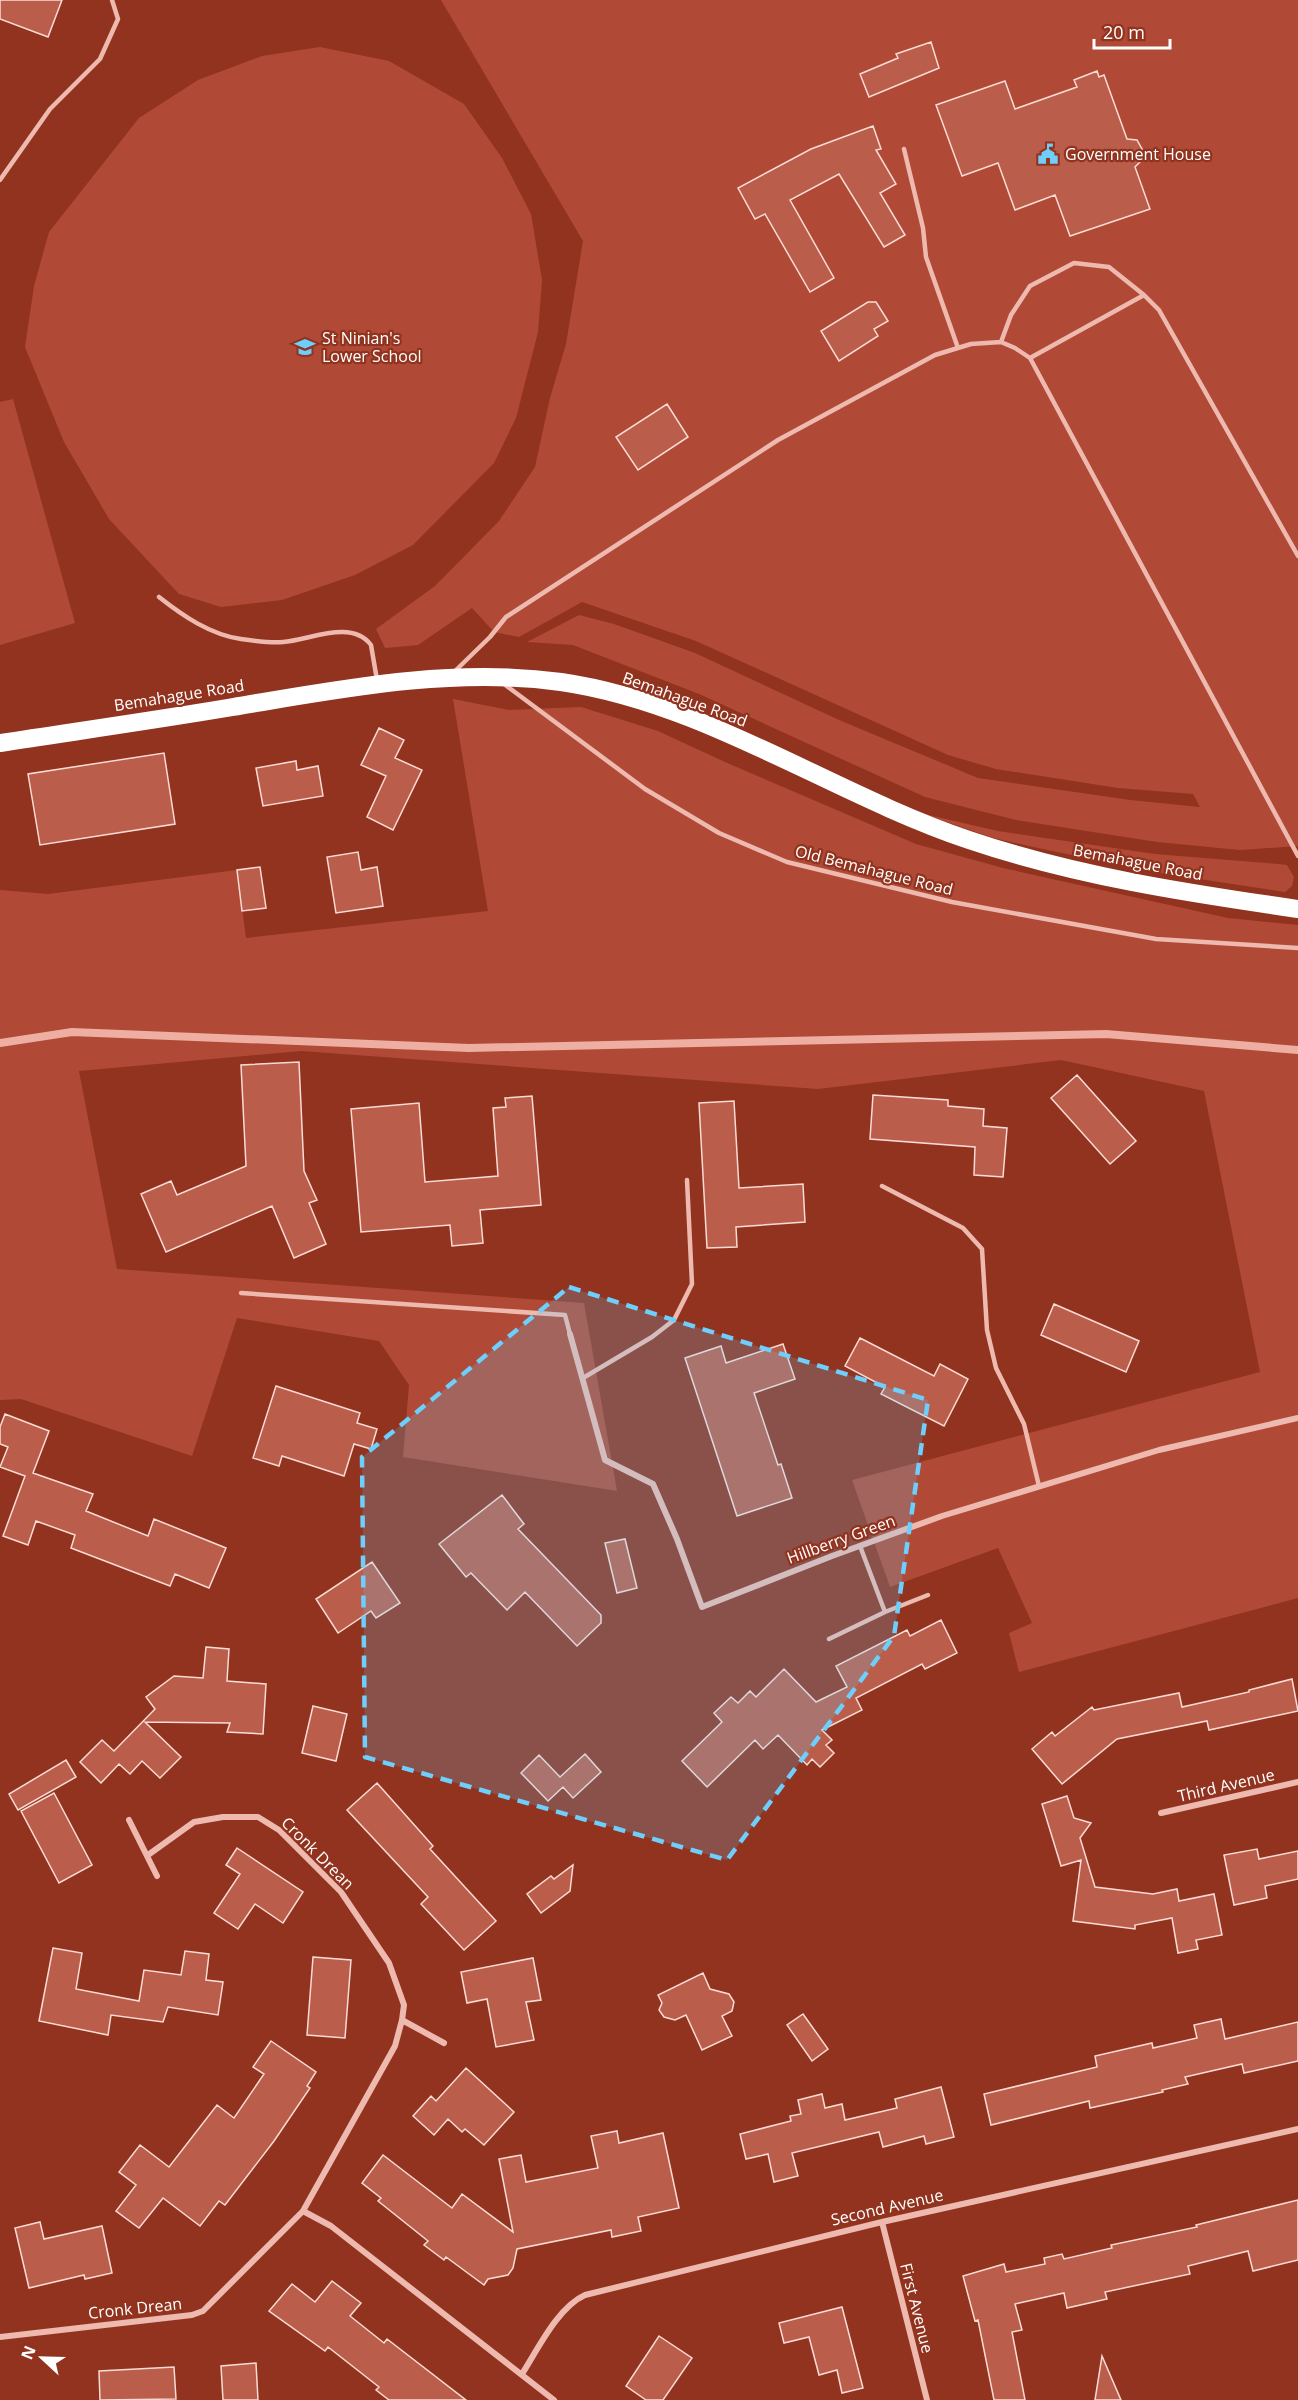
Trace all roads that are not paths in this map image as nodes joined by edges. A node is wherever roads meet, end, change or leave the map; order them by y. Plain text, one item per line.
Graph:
1 (112, 0) edge
2 (904, 149) dead end
3 (0, 180) edge
4 (1144, 295) junction
5 (1001, 342) junction
6 (958, 348) junction
7 (1030, 358) junction
8 (1298, 556) edge
9 (159, 597) dead end
10 (449, 677) junction
11 (495, 677) junction
12 (378, 684) junction
13 (0, 743) edge
14 (1298, 856) edge
15 (1298, 909) edge
16 (1298, 948) edge
17 (687, 1180) dead end
18 (882, 1186) dead end
19 (241, 1293) dead end
20 (570, 1334) joint
21 (582, 1378) junction
22 (1298, 1418) edge
23 (1039, 1486) junction
24 (860, 1546) junction
25 (928, 1595) dead end
26 (885, 1612) junction
27 (829, 1639) dead end
28 (1298, 1782) edge
29 (1161, 1813) dead end
30 (129, 1820) dead end
31 (148, 1855) junction
32 (157, 1876) dead end
33 (402, 2020) junction
34 (444, 2043) dead end
35 (1298, 2129) edge
36 (303, 2211) junction
37 (882, 2222) junction
38 (0, 2337) edge
39 (522, 2374) junction
40 (554, 2400) edge
41 (927, 2400) edge

1 - 3 lane
2 - 6 lane
4 - 5 lane
4 - 7 lane
4 - 8 lane
5 - 6 lane
5 - 7 lane
6 - 10 lane
7 - 14 lane
9 - 12 lane
10 - 11 highway, Bemahague Road
10 - 12 highway, Bemahague Road
11 - 15 highway, Bemahague Road
11 - 16 lane, Old Bemahague Road
12 - 13 highway, Bemahague Road
17 - 21 lane
18 - 23 lane
19 - 20 lane
20 - 21 street, Hillberry Green
21 - 24 street, Hillberry Green
22 - 23 street, Hillberry Green
23 - 24 street, Hillberry Green
24 - 26 lane
25 - 26 lane
26 - 27 lane
28 - 29 street, Third Avenue
30 - 31 street
31 - 32 street
31 - 33 street, Cronk Drean
33 - 34 street
33 - 36 street, Cronk Drean
35 - 37 street, Second Avenue
36 - 38 street, Cronk Drean
36 - 39 street
37 - 39 street, Second Avenue
37 - 41 street, First Avenue
39 - 40 street

